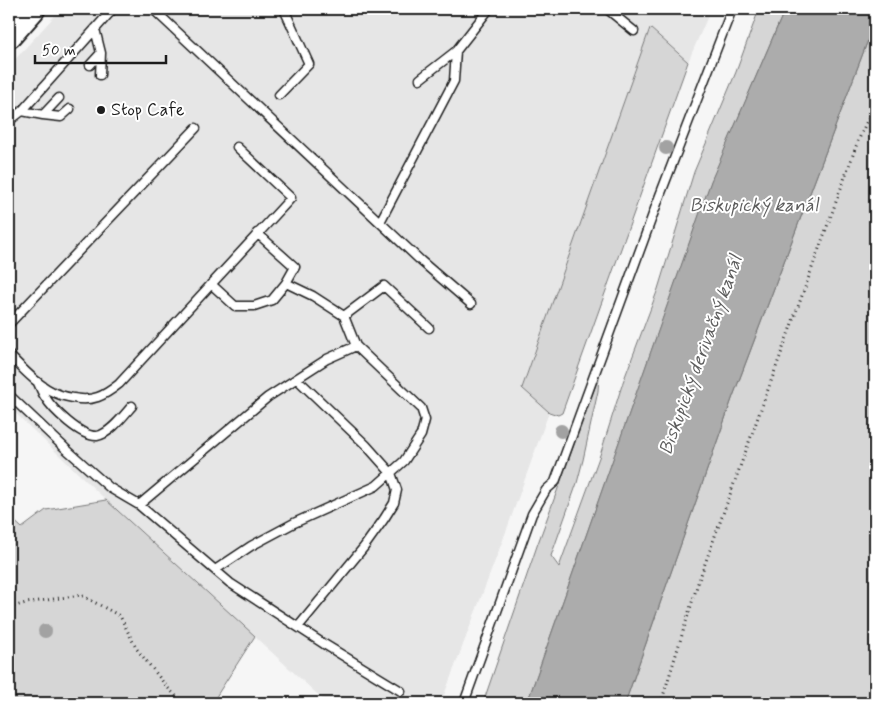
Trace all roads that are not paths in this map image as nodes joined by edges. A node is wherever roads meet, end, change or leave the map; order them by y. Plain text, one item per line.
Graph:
1 (32, 9) edge
2 (113, 9) edge
3 (153, 9) edge
4 (284, 9) edge
5 (489, 9) edge
6 (607, 9) edge
7 (732, 9) edge
8 (95, 30) junction
9 (634, 30) dead end
10 (9, 35) edge
11 (456, 51) junction
12 (101, 53) junction
13 (90, 65) dead end
14 (100, 75) dead end
15 (420, 79) dead end
16 (279, 95) dead end
17 (59, 98) dead end
18 (70, 108) dead end
19 (22, 111) junction
20 (43, 115) junction
21 (9, 121) edge
22 (196, 128) dead end
23 (237, 147) dead end
24 (380, 222) junction
25 (258, 233) junction
26 (286, 283) junction
27 (211, 284) junction
28 (471, 304) dead end
29 (344, 316) junction
30 (9, 324) edge
31 (429, 328) dead end
32 (356, 346) junction
33 (9, 356) edge
34 (297, 379) junction
35 (38, 383) junction
36 (9, 395) edge
37 (132, 406) dead end
38 (391, 473) junction
39 (139, 506) junction
40 (215, 570) junction
41 (298, 627) junction
42 (401, 692) dead end
43 (464, 703) edge

1 - 10 main road
2 - 8 lane
3 - 24 lane
4 - 16 lane
5 - 11 lane
6 - 9 lane
7 - 43 lane
8 - 12 lane
8 - 19 lane
11 - 15 lane
11 - 24 lane
12 - 13 lane
12 - 14 lane
17 - 20 lane
18 - 20 lane
19 - 20 lane
19 - 21 lane
22 - 30 lane
23 - 25 lane
24 - 28 lane
25 - 26 lane
25 - 27 lane
26 - 27 lane
26 - 29 lane
27 - 35 lane
29 - 31 lane
29 - 32 lane
32 - 34 lane
32 - 38 lane
33 - 35 lane
34 - 38 lane
34 - 39 lane
35 - 37 lane
36 - 39 lane
38 - 40 lane
38 - 41 lane
39 - 40 lane
40 - 41 lane
41 - 42 lane

